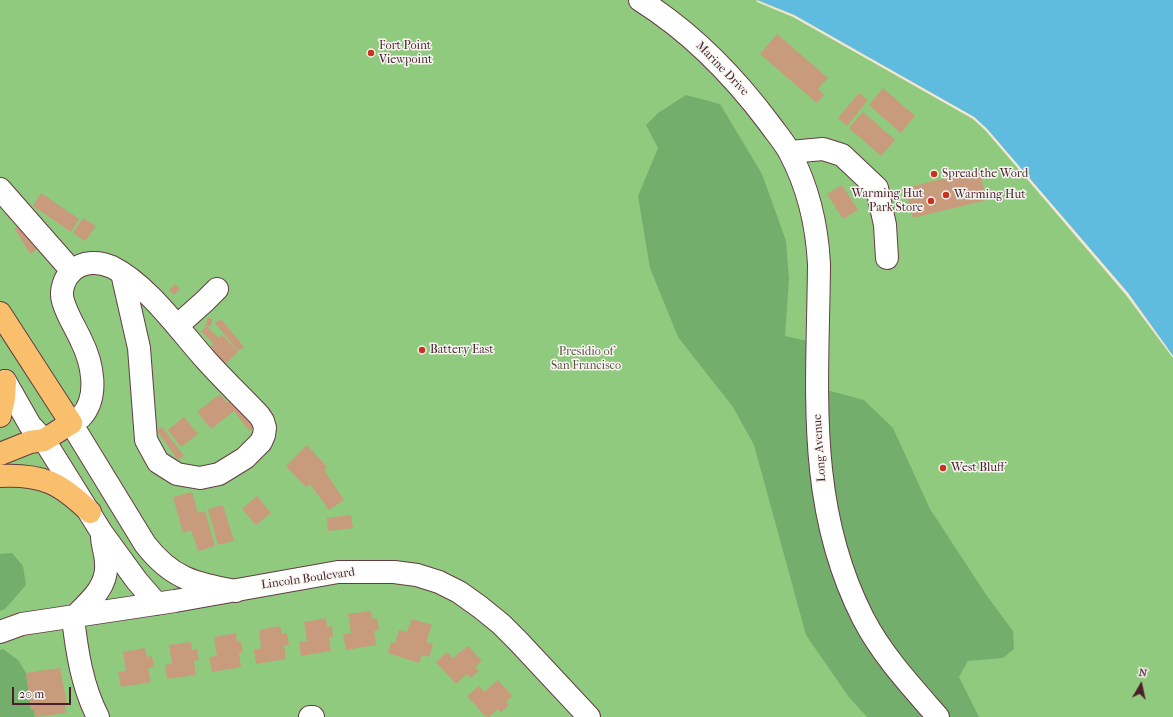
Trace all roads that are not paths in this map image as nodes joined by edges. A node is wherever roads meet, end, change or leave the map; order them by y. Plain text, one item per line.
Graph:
1 (640, 0) edge
2 (790, 152) junction
3 (0, 189) edge
4 (887, 258) dead end
5 (72, 271) junction
6 (122, 273) junction
7 (217, 289) dead end
8 (0, 313) edge
9 (177, 326) junction
10 (2, 379) edge
11 (0, 416) edge
12 (71, 423) junction
13 (44, 440) junction
14 (0, 454) edge
15 (0, 469) edge
16 (0, 476) edge
17 (90, 512) junction
18 (102, 533) junction
19 (236, 591) junction
20 (157, 604) junction
21 (73, 618) junction
22 (0, 632) edge
23 (98, 717) edge
24 (310, 717) edge
25 (313, 717) edge
26 (589, 717) edge
27 (938, 717) edge

1 - 2 street, Marine Drive
2 - 4 street
2 - 27 street, Long Avenue
3 - 5 street
5 - 6 street
5 - 12 street
6 - 9 street
6 - 9 street
7 - 9 street
8 - 12 main road
10 - 11 main road
10 - 13 street
12 - 13 main road
12 - 19 street
13 - 14 main road
13 - 15 main road
13 - 17 street
16 - 17 main road
17 - 18 street
18 - 20 street
18 - 21 street
19 - 20 street, Lincoln Boulevard
19 - 26 street, Lincoln Boulevard
20 - 21 street, Lincoln Boulevard
21 - 22 street, Lincoln Boulevard
21 - 23 street
24 - 25 street

